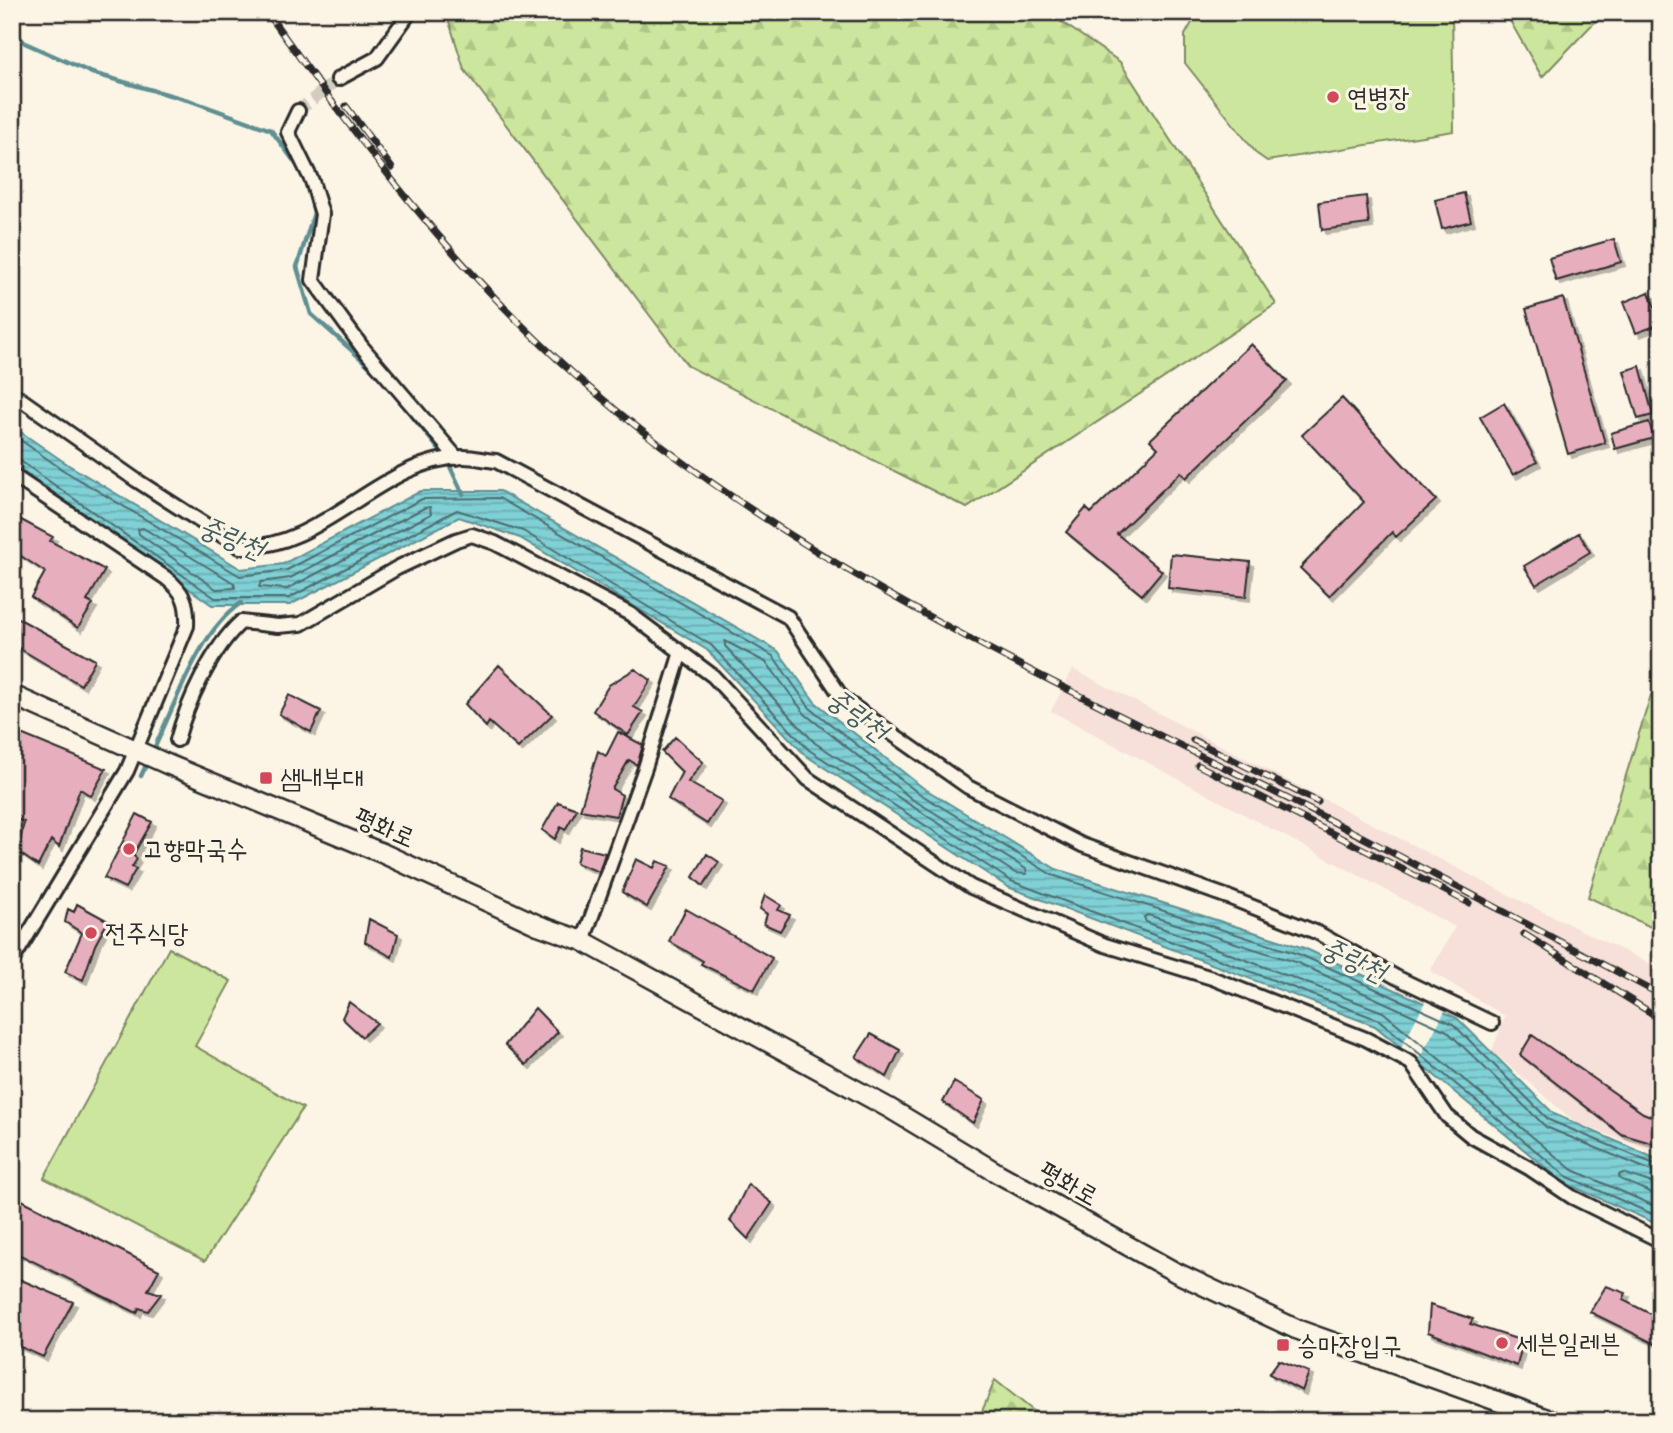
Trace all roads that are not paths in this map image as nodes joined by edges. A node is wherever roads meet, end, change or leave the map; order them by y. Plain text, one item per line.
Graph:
1 (410, 12) edge
2 (338, 79) tunnel mouth
3 (298, 111) tunnel mouth
4 (12, 393) edge
5 (454, 459) junction
6 (12, 475) edge
7 (681, 652) junction
8 (12, 695) edge
9 (177, 740) dead end
10 (146, 754) junction
11 (583, 941) junction
12 (12, 961) edge
13 (1492, 1023) dead end
14 (1661, 1241) edge
15 (1553, 1421) edge

1 - 2 street
3 - 5 street
4 - 5 street
5 - 13 street
6 - 10 street
7 - 9 street
7 - 11 street
7 - 14 street
8 - 10 main road, 평화로
10 - 11 main road, 평화로
10 - 12 street
11 - 15 main road, 평화로

